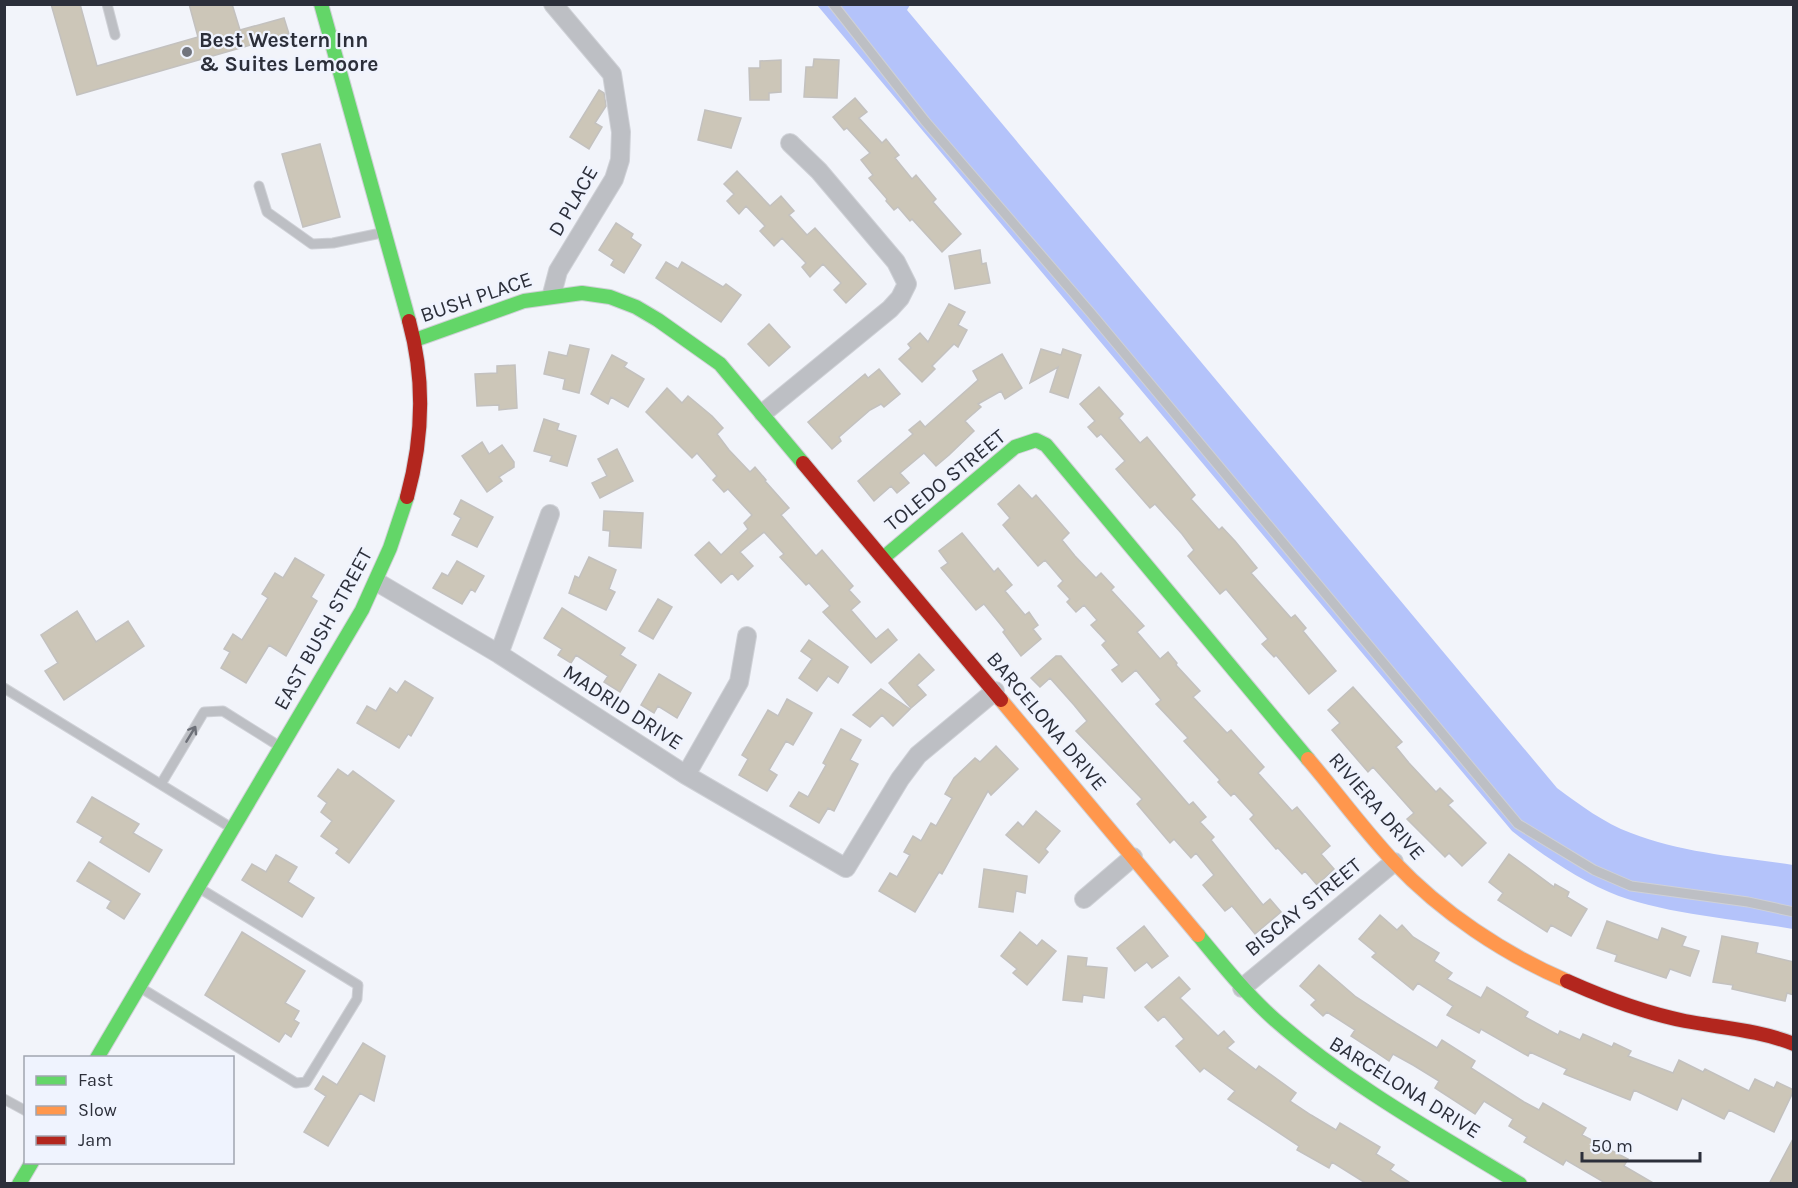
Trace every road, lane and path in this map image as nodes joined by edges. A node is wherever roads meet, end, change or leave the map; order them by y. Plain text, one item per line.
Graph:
1 (107, 4) edge
2 (321, 4) edge
3 (553, 4) edge
4 (833, 4) edge
5 (115, 35) dead end
6 (790, 143) dead end
7 (259, 186) dead end
8 (383, 233) junction
9 (552, 294) junction
10 (415, 340) junction
11 (763, 413) junction
12 (1036, 440) joint
13 (550, 514) dead end
14 (884, 558) junction
15 (377, 582) junction
16 (747, 636) dead end
17 (499, 654) junction
18 (4, 688) edge
19 (995, 691) junction
20 (281, 747) junction
21 (686, 775) junction
22 (161, 784) junction
23 (232, 828) junction
24 (1133, 857) junction
25 (1394, 862) junction
26 (198, 887) junction
27 (1084, 899) dead end
28 (1794, 912) edge
29 (139, 986) junction
30 (1242, 988) junction
31 (1794, 1044) edge
32 (98, 1056) edge
33 (4, 1099) edge
34 (24, 1110) edge
35 (31, 1164) edge
36 (20, 1184) edge
37 (1520, 1184) edge

1 - 5 lane
2 - 8 street, EAST BUSH STREET
3 - 9 street, D PLACE
4 - 28 lane
6 - 11 street
7 - 8 lane
8 - 10 street, EAST BUSH STREET
9 - 10 street, BUSH PLACE
9 - 11 street, BARCELONA DRIVE
10 - 15 street, EAST BUSH STREET
11 - 14 street, BARCELONA DRIVE
12 - 14 street, TOLEDO STREET
12 - 25 street, RIVIERA DRIVE
13 - 17 street
14 - 19 street, BARCELONA DRIVE
15 - 17 street, MADRID DRIVE
15 - 20 street, EAST BUSH STREET
16 - 21 street
17 - 21 street, MADRID DRIVE
18 - 22 lane
19 - 21 street, MADRID DRIVE
19 - 24 street, BARCELONA DRIVE
22 -> 20 lane
20 - 23 street, EAST BUSH STREET
22 - 23 lane
23 - 26 street, EAST BUSH STREET
24 - 27 street
24 - 30 street, BARCELONA DRIVE
25 - 30 street, BISCAY STREET
25 - 31 street, RIVIERA DRIVE
26 - 29 street, EAST BUSH STREET
26 - 29 lane
29 - 32 street, EAST BUSH STREET
30 - 37 street, BARCELONA DRIVE
33 - 34 lane
35 - 36 street

